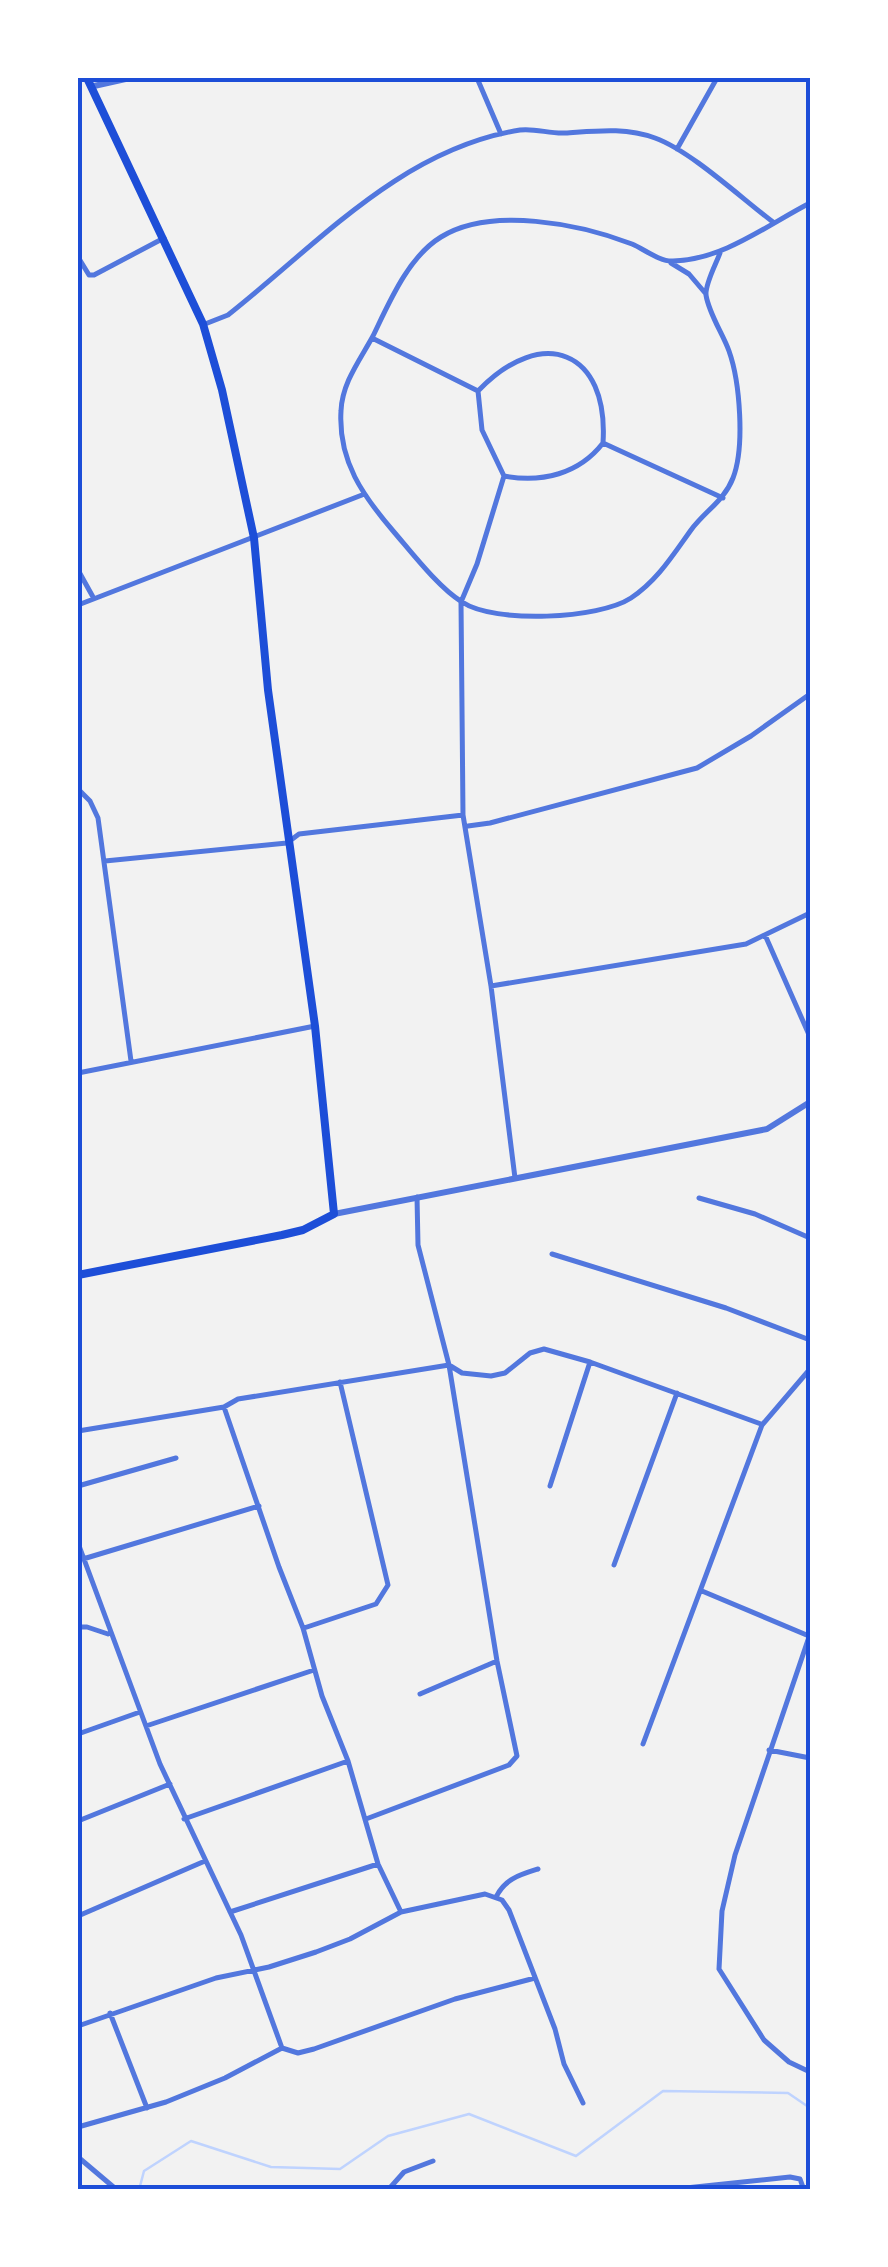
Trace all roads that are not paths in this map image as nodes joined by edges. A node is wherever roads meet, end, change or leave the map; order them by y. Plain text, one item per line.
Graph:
1 (87, 78) edge
2 (130, 78) edge
3 (477, 78) edge
4 (717, 78) edge
5 (94, 86) junction
6 (501, 134) junction
7 (677, 149) junction
8 (810, 202) edge
9 (773, 222) junction
10 (164, 238) junction
11 (720, 252) junction
12 (78, 257) edge
13 (669, 262) junction
14 (706, 294) junction
15 (203, 324) junction
16 (372, 338) junction
17 (478, 391) junction
18 (603, 442) junction
19 (504, 476) junction
20 (362, 495) junction
21 (723, 498) junction
22 (254, 538) junction
23 (78, 570) edge
24 (94, 597) junction
25 (460, 602) junction
26 (78, 605) edge
27 (810, 694) edge
28 (78, 788) edge
29 (463, 814) junction
30 (467, 826) junction
31 (287, 844) junction
32 (105, 861) junction
33 (810, 913) edge
34 (766, 935) junction
35 (491, 986) junction
36 (315, 1026) junction
37 (810, 1037) edge
38 (131, 1061) junction
39 (78, 1072) edge
40 (810, 1102) edge
41 (514, 1175) junction
42 (418, 1198) junction
43 (699, 1198) dead end
44 (334, 1214) junction
45 (810, 1238) edge
46 (552, 1254) dead end
47 (78, 1276) edge
48 (810, 1340) edge
49 (590, 1362) junction
50 (448, 1365) junction
51 (810, 1369) edge
52 (340, 1382) junction
53 (677, 1393) junction
54 (224, 1407) junction
55 (762, 1425) junction
56 (78, 1431) edge
57 (176, 1458) dead end
58 (78, 1486) edge
59 (550, 1486) dead end
60 (259, 1506) junction
61 (78, 1543) edge
62 (83, 1559) junction
63 (614, 1565) dead end
64 (701, 1591) junction
65 (78, 1627) edge
66 (303, 1628) junction
67 (810, 1635) edge
68 (111, 1636) junction
69 (497, 1661) junction
70 (314, 1670) junction
71 (420, 1694) dead end
72 (140, 1712) junction
73 (145, 1726) junction
74 (78, 1734) edge
75 (643, 1744) dead end
76 (768, 1750) junction
77 (810, 1758) edge
78 (348, 1761) junction
79 (170, 1784) junction
80 (184, 1819) junction
81 (366, 1819) junction
82 (78, 1821) edge
83 (205, 1862) junction
84 (378, 1864) junction
85 (538, 1869) dead end
86 (496, 1897) junction
87 (230, 1912) junction
88 (401, 1912) junction
89 (78, 1916) edge
90 (252, 1970) junction
91 (535, 1978) junction
92 (110, 2013) junction
93 (78, 2026) edge
94 (282, 2048) junction
95 (810, 2072) edge
96 (584, 2102) dead end
97 (147, 2108) junction
98 (78, 2127) edge
99 (78, 2156) edge
100 (433, 2161) dead end
101 (676, 2189) edge
102 (117, 2190) edge
103 (388, 2190) edge
104 (804, 2190) edge

1 - 5 main road
2 - 5 street
3 - 6 street
4 - 7 street
5 - 10 main road
6 - 7 street
6 - 15 street
7 - 9 street
8 - 9 street
9 - 11 street
10 - 12 street
10 - 15 main road
11 - 13 street
11 - 14 street
13 - 14 street
13 - 16 street
14 - 21 street
15 - 22 main road
16 - 17 street
16 - 20 street
17 - 18 street
17 - 19 street
18 - 19 street
18 - 21 street
19 - 25 street
20 - 22 street
20 - 25 street
21 - 25 street
22 - 24 street
22 - 31 main road
23 - 24 street
24 - 26 street
25 - 29 street
27 - 30 street
28 - 32 street
29 - 30 street
29 - 31 street
30 - 35 street
31 - 32 street
31 - 36 main road
32 - 38 street
33 - 34 street
34 - 35 street
34 - 37 street
35 - 41 street
36 - 38 street
36 - 44 main road
38 - 39 street
40 - 41 street
41 - 42 street
42 - 44 street
42 - 50 street
43 - 45 street
44 - 47 main road
46 - 48 street
49 - 50 street
49 - 53 street
49 - 59 street
50 - 52 street
50 - 69 street
51 - 55 street
52 - 54 street
52 - 66 street
53 - 55 street
53 - 63 street
54 - 56 street
54 - 60 street
55 - 64 street
57 - 58 street
60 - 62 street
60 - 66 street
61 - 62 street
62 - 68 street
64 - 67 street
64 - 75 street
65 - 68 street
66 - 70 street
67 - 76 street
68 - 72 street
69 - 71 street
69 - 81 street
70 - 73 street
70 - 78 street
72 - 73 street
72 - 74 street
73 - 79 street
76 - 77 street
76 - 95 street
78 - 80 street
78 - 81 street
79 - 80 street
79 - 82 street
80 - 83 street
81 - 84 street
83 - 87 street
83 - 89 street
84 - 87 street
84 - 88 street
85 - 86 street
86 - 88 street
86 - 91 street
87 - 90 street
88 - 90 street
90 - 92 street
90 - 94 street
91 - 94 street
91 - 96 street
92 - 93 street
92 - 97 street
94 - 97 street
97 - 98 street
99 - 102 street
100 - 103 street
101 - 104 street

